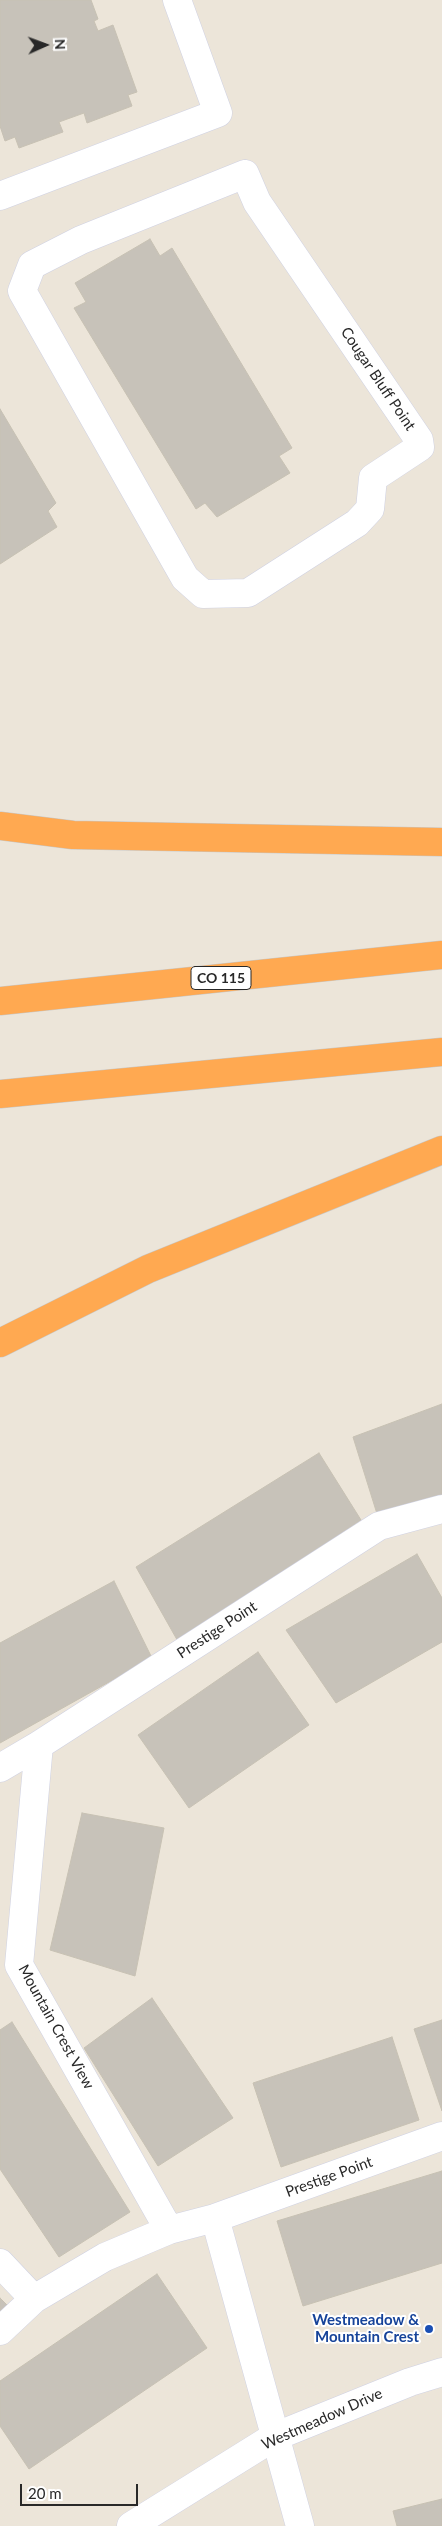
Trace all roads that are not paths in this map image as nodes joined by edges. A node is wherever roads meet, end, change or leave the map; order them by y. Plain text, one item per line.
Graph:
1 (177, 0) edge
2 (0, 196) edge
3 (11, 293) edge
4 (0, 826) edge
5 (442, 842) edge
6 (442, 955) edge
7 (0, 1001) edge
8 (442, 1052) edge
9 (0, 1094) edge
10 (442, 1150) edge
11 (0, 1343) edge
12 (442, 1509) edge
13 (39, 1745) junction
14 (0, 1768) edge
15 (442, 2136) edge
16 (215, 2218) junction
17 (169, 2230) junction
18 (0, 2263) edge
19 (34, 2299) junction
20 (0, 2331) edge
21 (442, 2372) edge
22 (274, 2437) junction
23 (130, 2526) edge
24 (300, 2526) edge

1 - 2 street
3 - 3 street, Cougar Bluff Point
4 - 5 highway
6 - 7 highway, CO 115
8 - 9 highway
10 - 11 highway
12 - 13 street, Prestige Point
13 - 14 street, Prestige Point
13 - 17 street, Mountain Crest View
15 - 16 street, Prestige Point
16 - 17 street, Prestige Point
16 - 22 street
17 - 19 street, Prestige Point
18 - 19 street
19 - 20 street, Prestige Point
21 - 22 street, Westmeadow Drive
22 - 23 street, Westmeadow Drive
22 - 24 street

